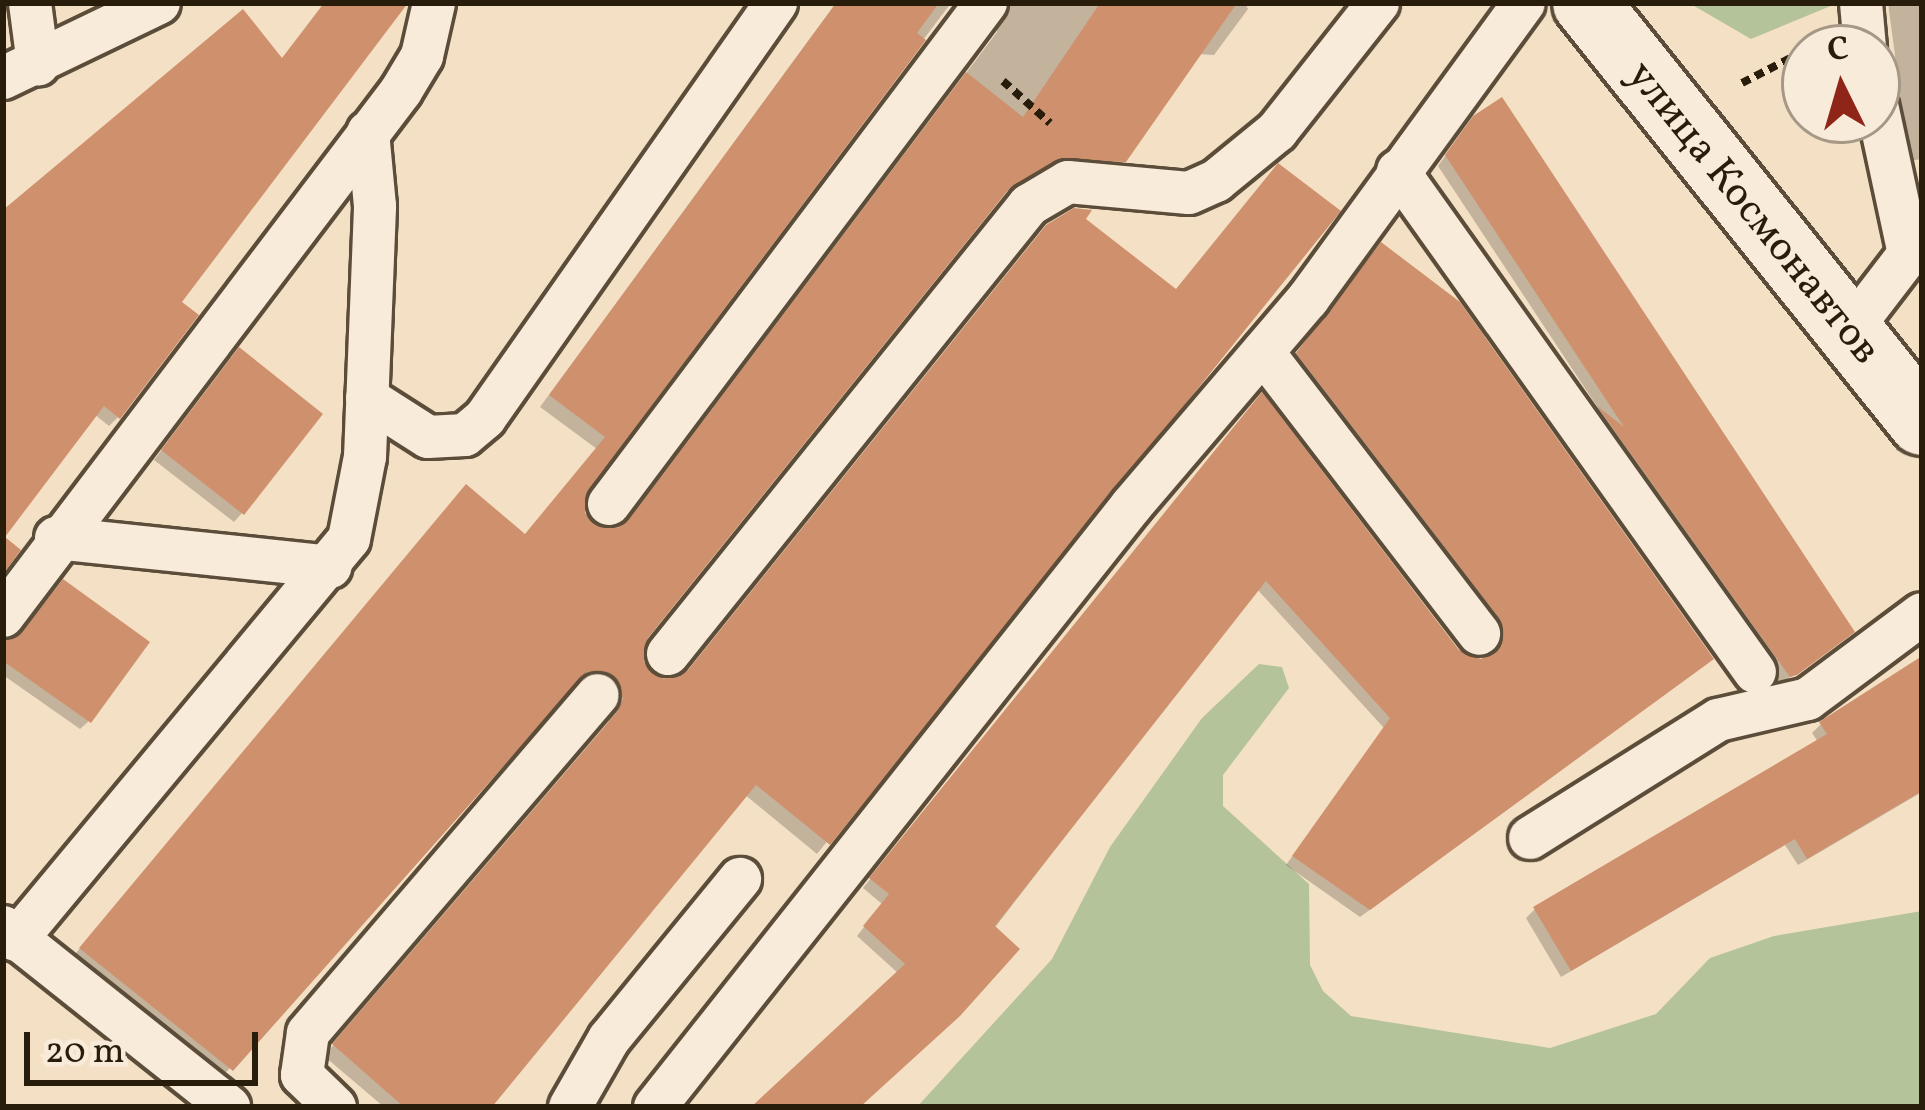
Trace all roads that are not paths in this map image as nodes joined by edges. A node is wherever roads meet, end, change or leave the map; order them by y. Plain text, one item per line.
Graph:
1 (30, 3) edge
2 (159, 3) edge
3 (434, 3) edge
4 (776, 3) edge
5 (986, 3) edge
6 (1378, 3) edge
7 (1524, 3) edge
8 (1586, 3) edge
9 (21, 71) edge
10 (368, 133) junction
11 (1887, 144) edge
12 (1398, 171) junction
13 (1915, 253) edge
14 (1846, 336) junction
15 (1263, 352) junction
16 (367, 398) junction
17 (1922, 422) edge
18 (609, 504) dead end
19 (56, 538) junction
20 (330, 566) junction
21 (1922, 614) edge
22 (3, 616) edge
23 (1479, 634) dead end
24 (668, 654) dead end
25 (1755, 672) dead end
26 (598, 695) dead end
27 (1531, 838) dead end
28 (740, 879) dead end
29 (10, 934) edge
30 (229, 1107) edge
31 (335, 1107) edge
32 (570, 1107) edge
33 (655, 1107) edge

1 - 9 lane
2 - 9 lane
3 - 10 lane
4 - 16 lane
5 - 18 lane
6 - 24 lane
7 - 12 lane
8 - 14 main road, улица Космонавтов
10 - 16 lane
10 - 19 lane
11 - 13 lane
12 - 15 lane
12 - 25 lane
13 - 14 lane
14 - 17 main road, улица Космонавтов
15 - 23 lane
15 - 33 lane
16 - 20 lane
19 - 20 lane
19 - 22 lane
20 - 29 lane
21 - 27 lane
26 - 31 lane
28 - 32 lane
29 - 30 lane

